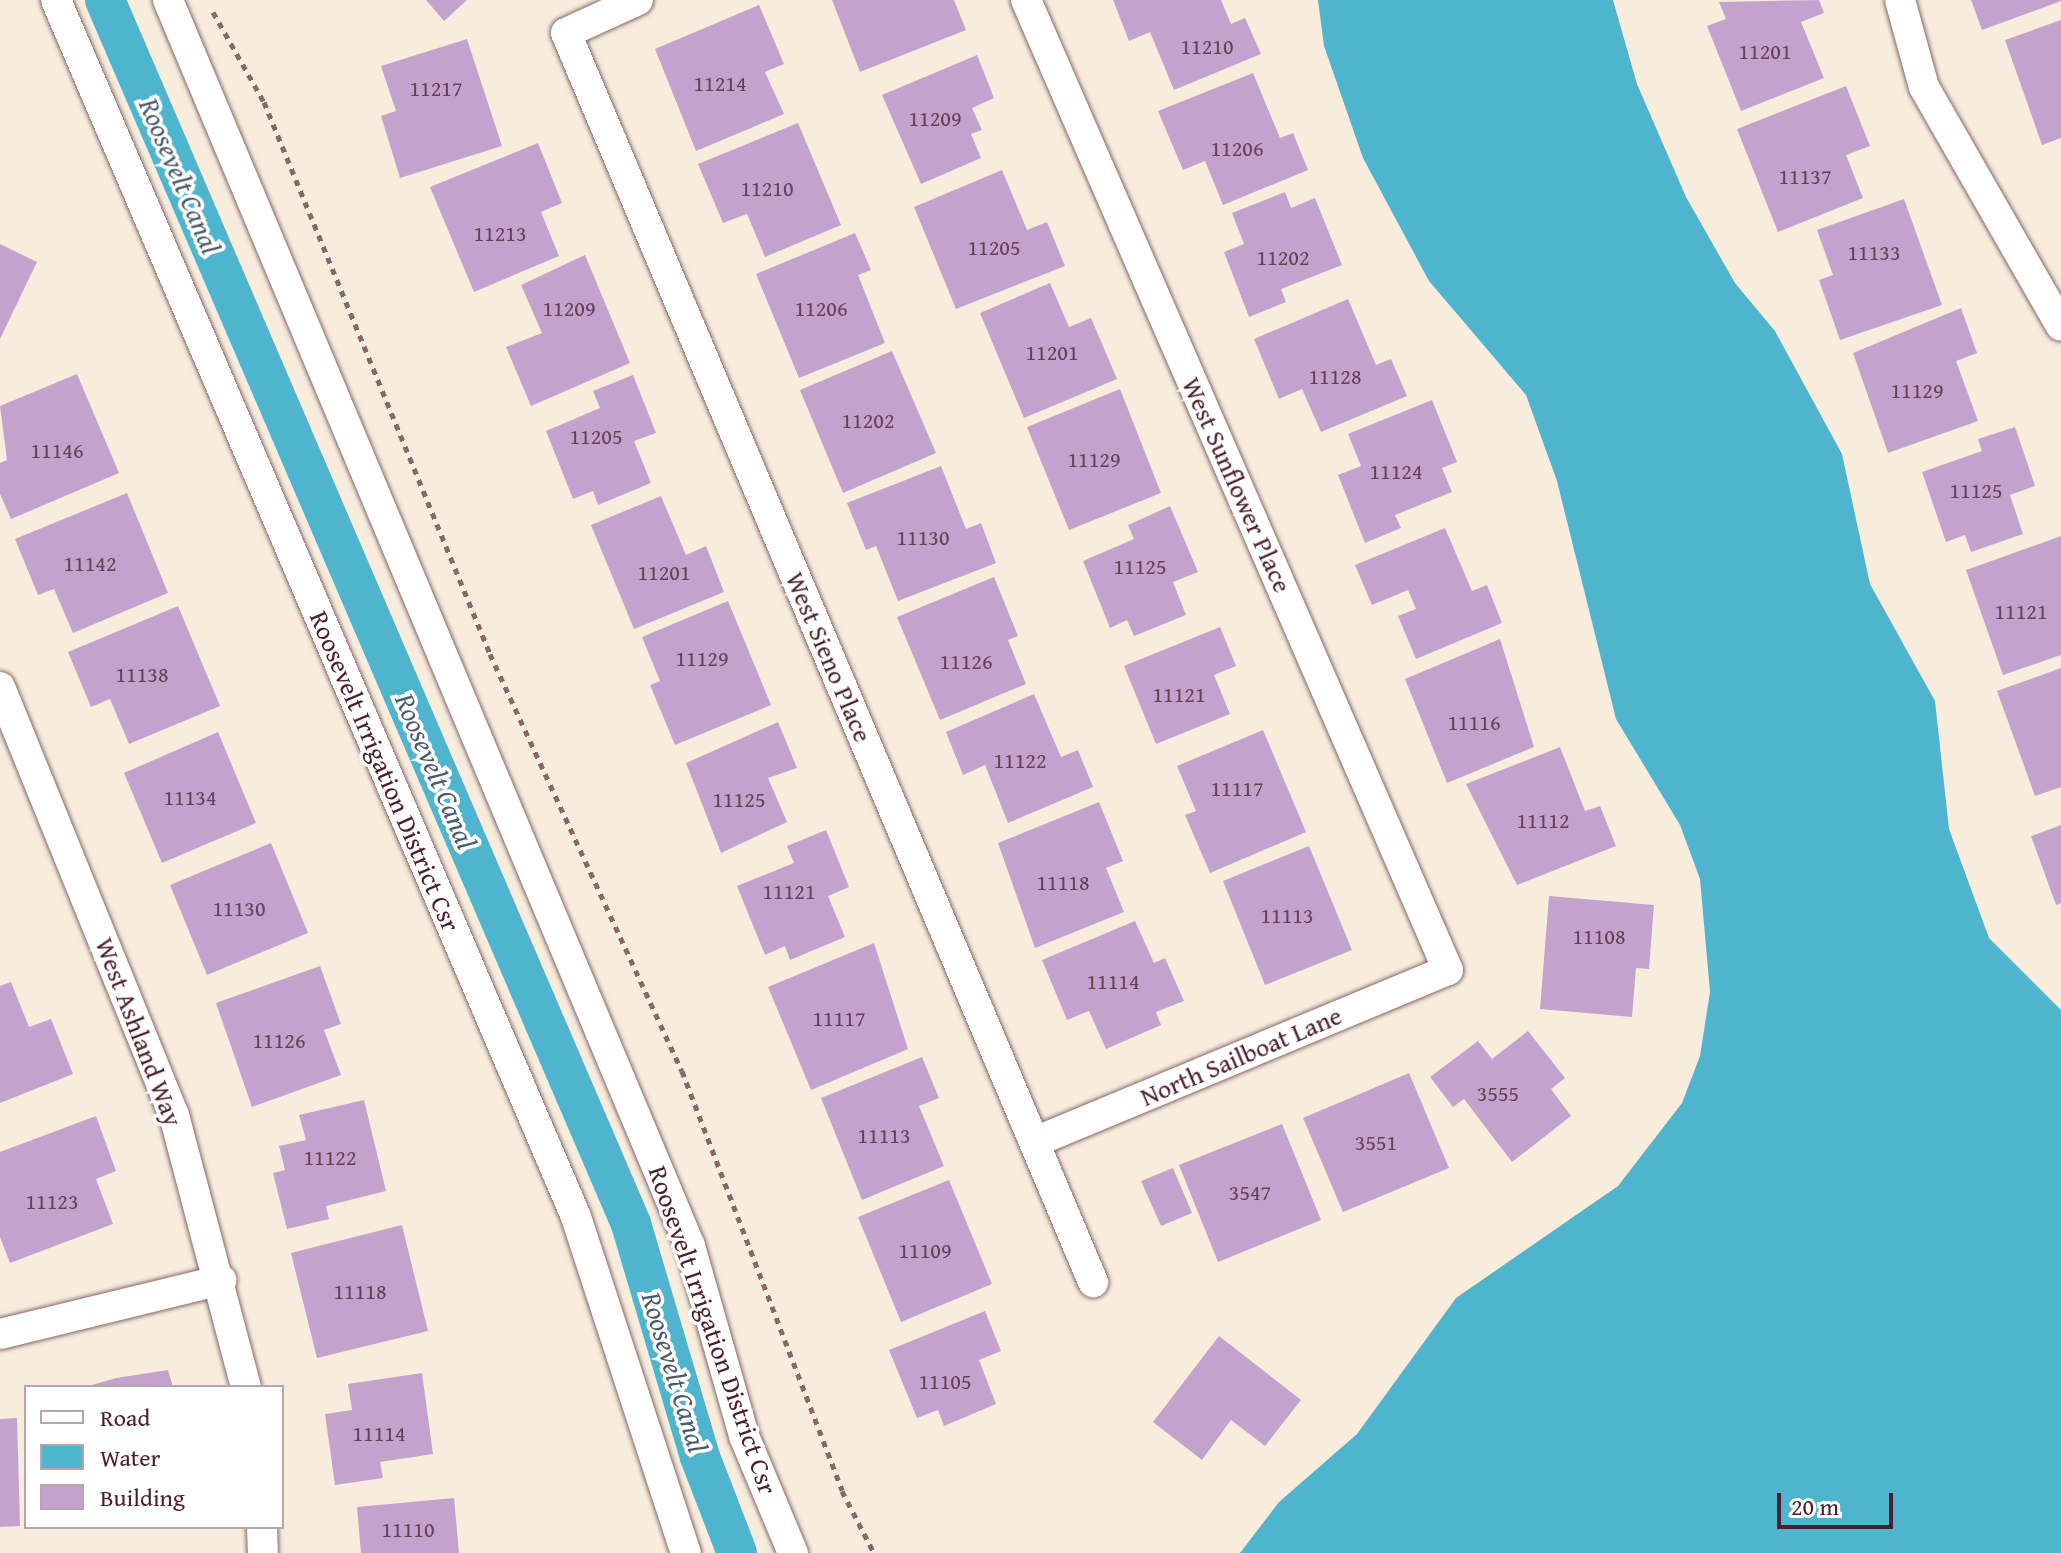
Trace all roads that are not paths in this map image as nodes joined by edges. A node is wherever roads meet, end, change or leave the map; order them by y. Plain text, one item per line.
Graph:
1 (56, 0) edge
2 (168, 0) edge
3 (638, 0) edge
4 (1026, 0) edge
5 (1900, 0) edge
6 (2061, 326) edge
7 (0, 687) edge
8 (1448, 970) joint
9 (1034, 1142) junction
10 (221, 1280) junction
11 (1093, 1282) dead end
12 (0, 1334) edge
13 (246, 1385) edge
14 (262, 1529) edge
15 (263, 1553) edge
16 (686, 1553) edge
17 (793, 1553) edge

1 - 16 street, Roosevelt Irrigation District Csr
2 - 17 street, Roosevelt Irrigation District Csr
3 - 9 street, West Sieno Place
4 - 8 street, West Sunflower Place
5 - 6 street
7 - 10 street, West Ashland Way
8 - 9 street, North Sailboat Lane
9 - 11 street, West Sieno Place
10 - 12 street
10 - 13 street, West Ashland Way
14 - 15 street

